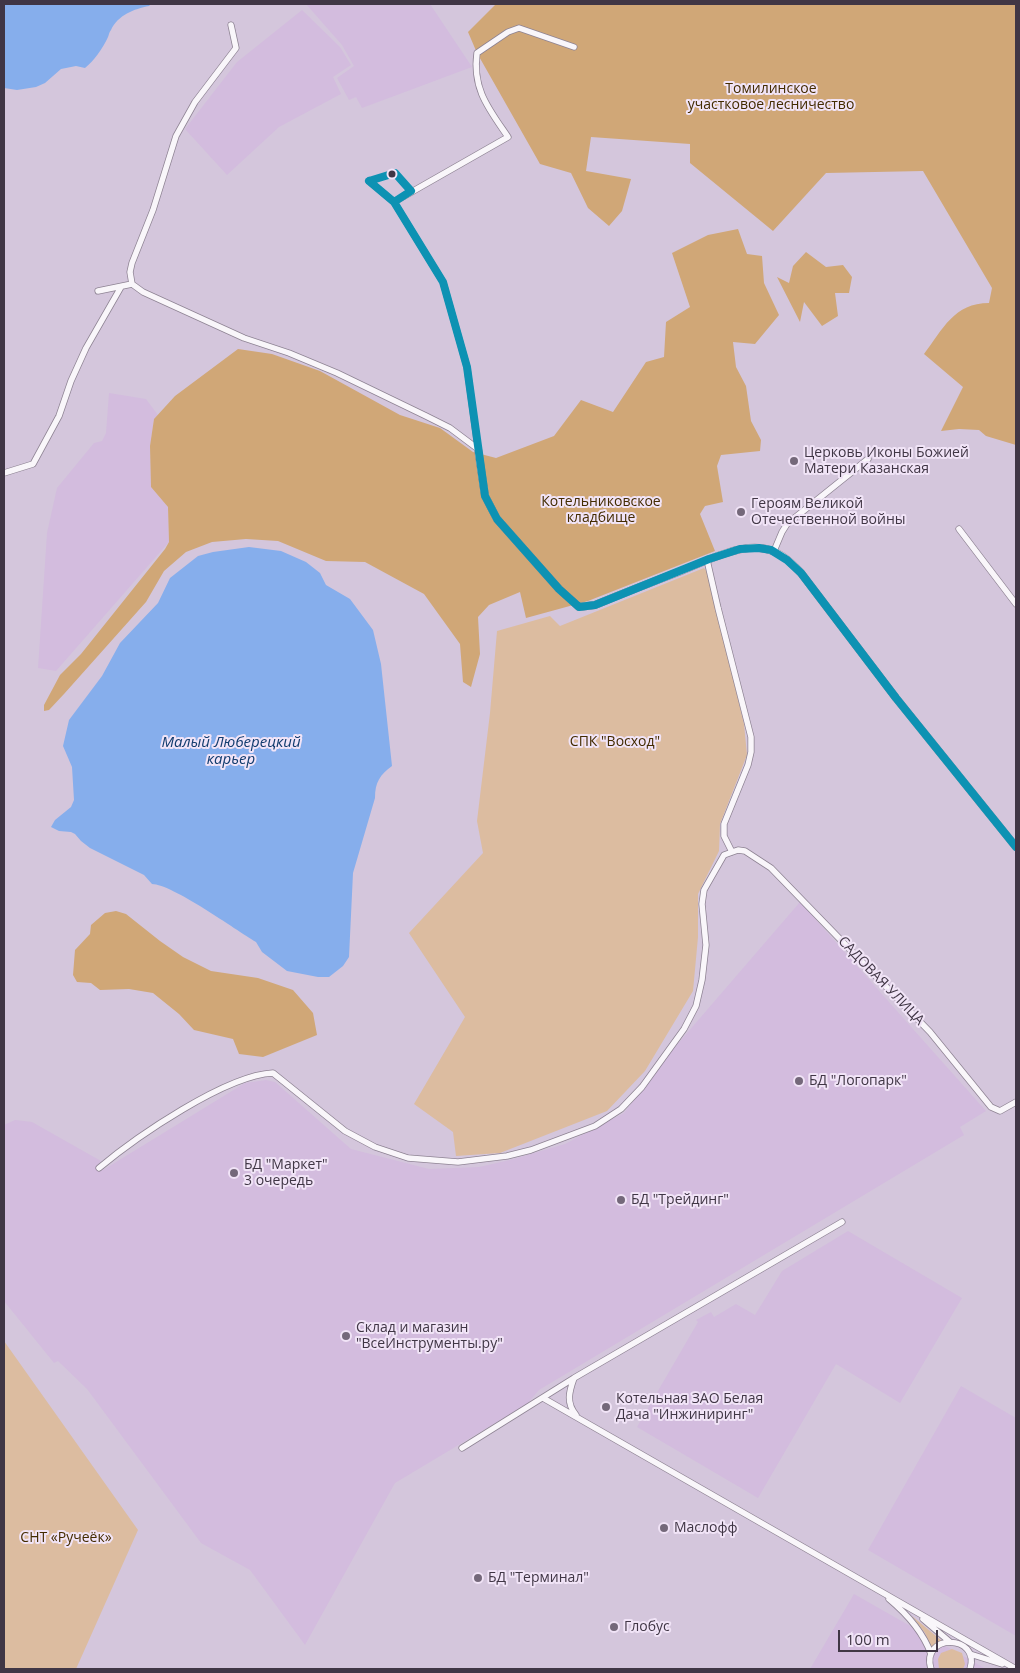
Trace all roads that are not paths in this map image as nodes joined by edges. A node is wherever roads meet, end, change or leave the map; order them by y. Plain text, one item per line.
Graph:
1 (231, 25) dead end
2 (574, 48) dead end
3 (370, 181) dead end
4 (394, 202) junction
5 (132, 284) junction
6 (121, 287) junction
7 (98, 292) dead end
8 (478, 449) junction
9 (868, 459) dead end
10 (4, 473) edge
11 (959, 529) dead end
12 (774, 551) junction
13 (707, 560) junction
14 (1016, 604) edge
15 (1016, 848) edge
16 (732, 852) junction
17 (1016, 1102) edge
18 (99, 1168) dead end
19 (842, 1222) dead end
20 (574, 1378) junction
21 (543, 1398) junction
22 (581, 1420) junction
23 (462, 1448) dead end
24 (872, 1586) junction
25 (912, 1609) junction
26 (950, 1642) junction
27 (931, 1654) junction
28 (970, 1654) junction
29 (930, 1669) edge
30 (970, 1669) edge
31 (1015, 1669) edge

1 - 5 street
2 - 4 street
3 - 4 street
4 - 8 street
5 - 6 street
5 - 8 street
6 - 7 street
6 - 10 street
8 - 13 street
9 - 12 street
11 - 14 street
12 - 13 street
12 - 15 street
13 - 16 street
16 - 17 street, САДОВАЯ УЛИЦА
16 - 18 street
19 - 20 street
20 - 21 street
20 - 22 street
21 - 22 street
21 - 23 street
22 - 24 street
24 - 25 street
24 - 27 street
25 - 26 street
25 - 31 street
26 - 27 street
26 - 28 street
27 - 29 street
28 - 30 street
28 - 31 street

